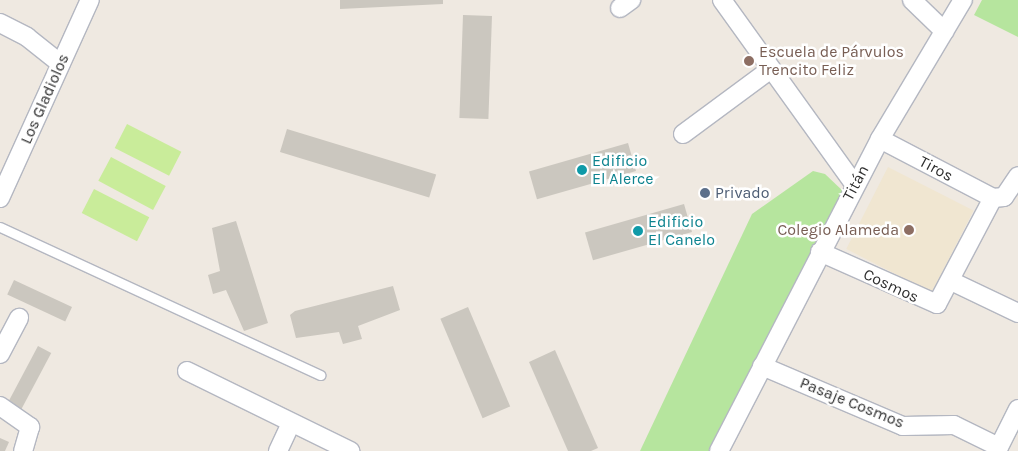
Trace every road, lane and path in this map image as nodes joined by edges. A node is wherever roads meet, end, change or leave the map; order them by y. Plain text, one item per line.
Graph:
1 (90, 0) edge
2 (722, 0) edge
3 (912, 0) edge
4 (963, 0) edge
5 (0, 23) edge
6 (944, 32) junction
7 (61, 64) junction
8 (771, 69) junction
9 (682, 134) dead end
10 (880, 139) junction
11 (1018, 176) edge
12 (855, 185) junction
13 (0, 198) edge
14 (993, 198) junction
15 (0, 227) edge
16 (820, 252) junction
17 (950, 280) junction
18 (1018, 313) edge
19 (19, 318) dead end
20 (0, 354) edge
21 (762, 366) junction
22 (187, 372) dead end
23 (320, 375) dead end
24 (0, 406) edge
25 (1018, 409) edge
26 (290, 425) junction
27 (998, 449) edge
28 (23, 451) edge
29 (278, 451) edge
30 (350, 451) edge
31 (719, 451) edge

1 - 7 street, Los Gladiolos
2 - 8 street
3 - 6 street
4 - 6 street, Titán
5 - 7 street
6 - 10 street, Titán
7 - 13 street, Los Gladiolos
8 - 9 street
8 - 12 street
10 - 12 street, Titán
10 - 14 street, Tiros
11 - 14 street
12 - 16 street, Titán
14 - 17 street
15 - 23 lane
16 - 17 street, Cosmos
16 - 21 street, Titán
17 - 18 street
19 - 20 street
21 - 27 street, Pasaje Cosmos
21 - 31 street, Titán
22 - 26 street
24 - 28 street
25 - 27 street
26 - 29 street
26 - 30 street

